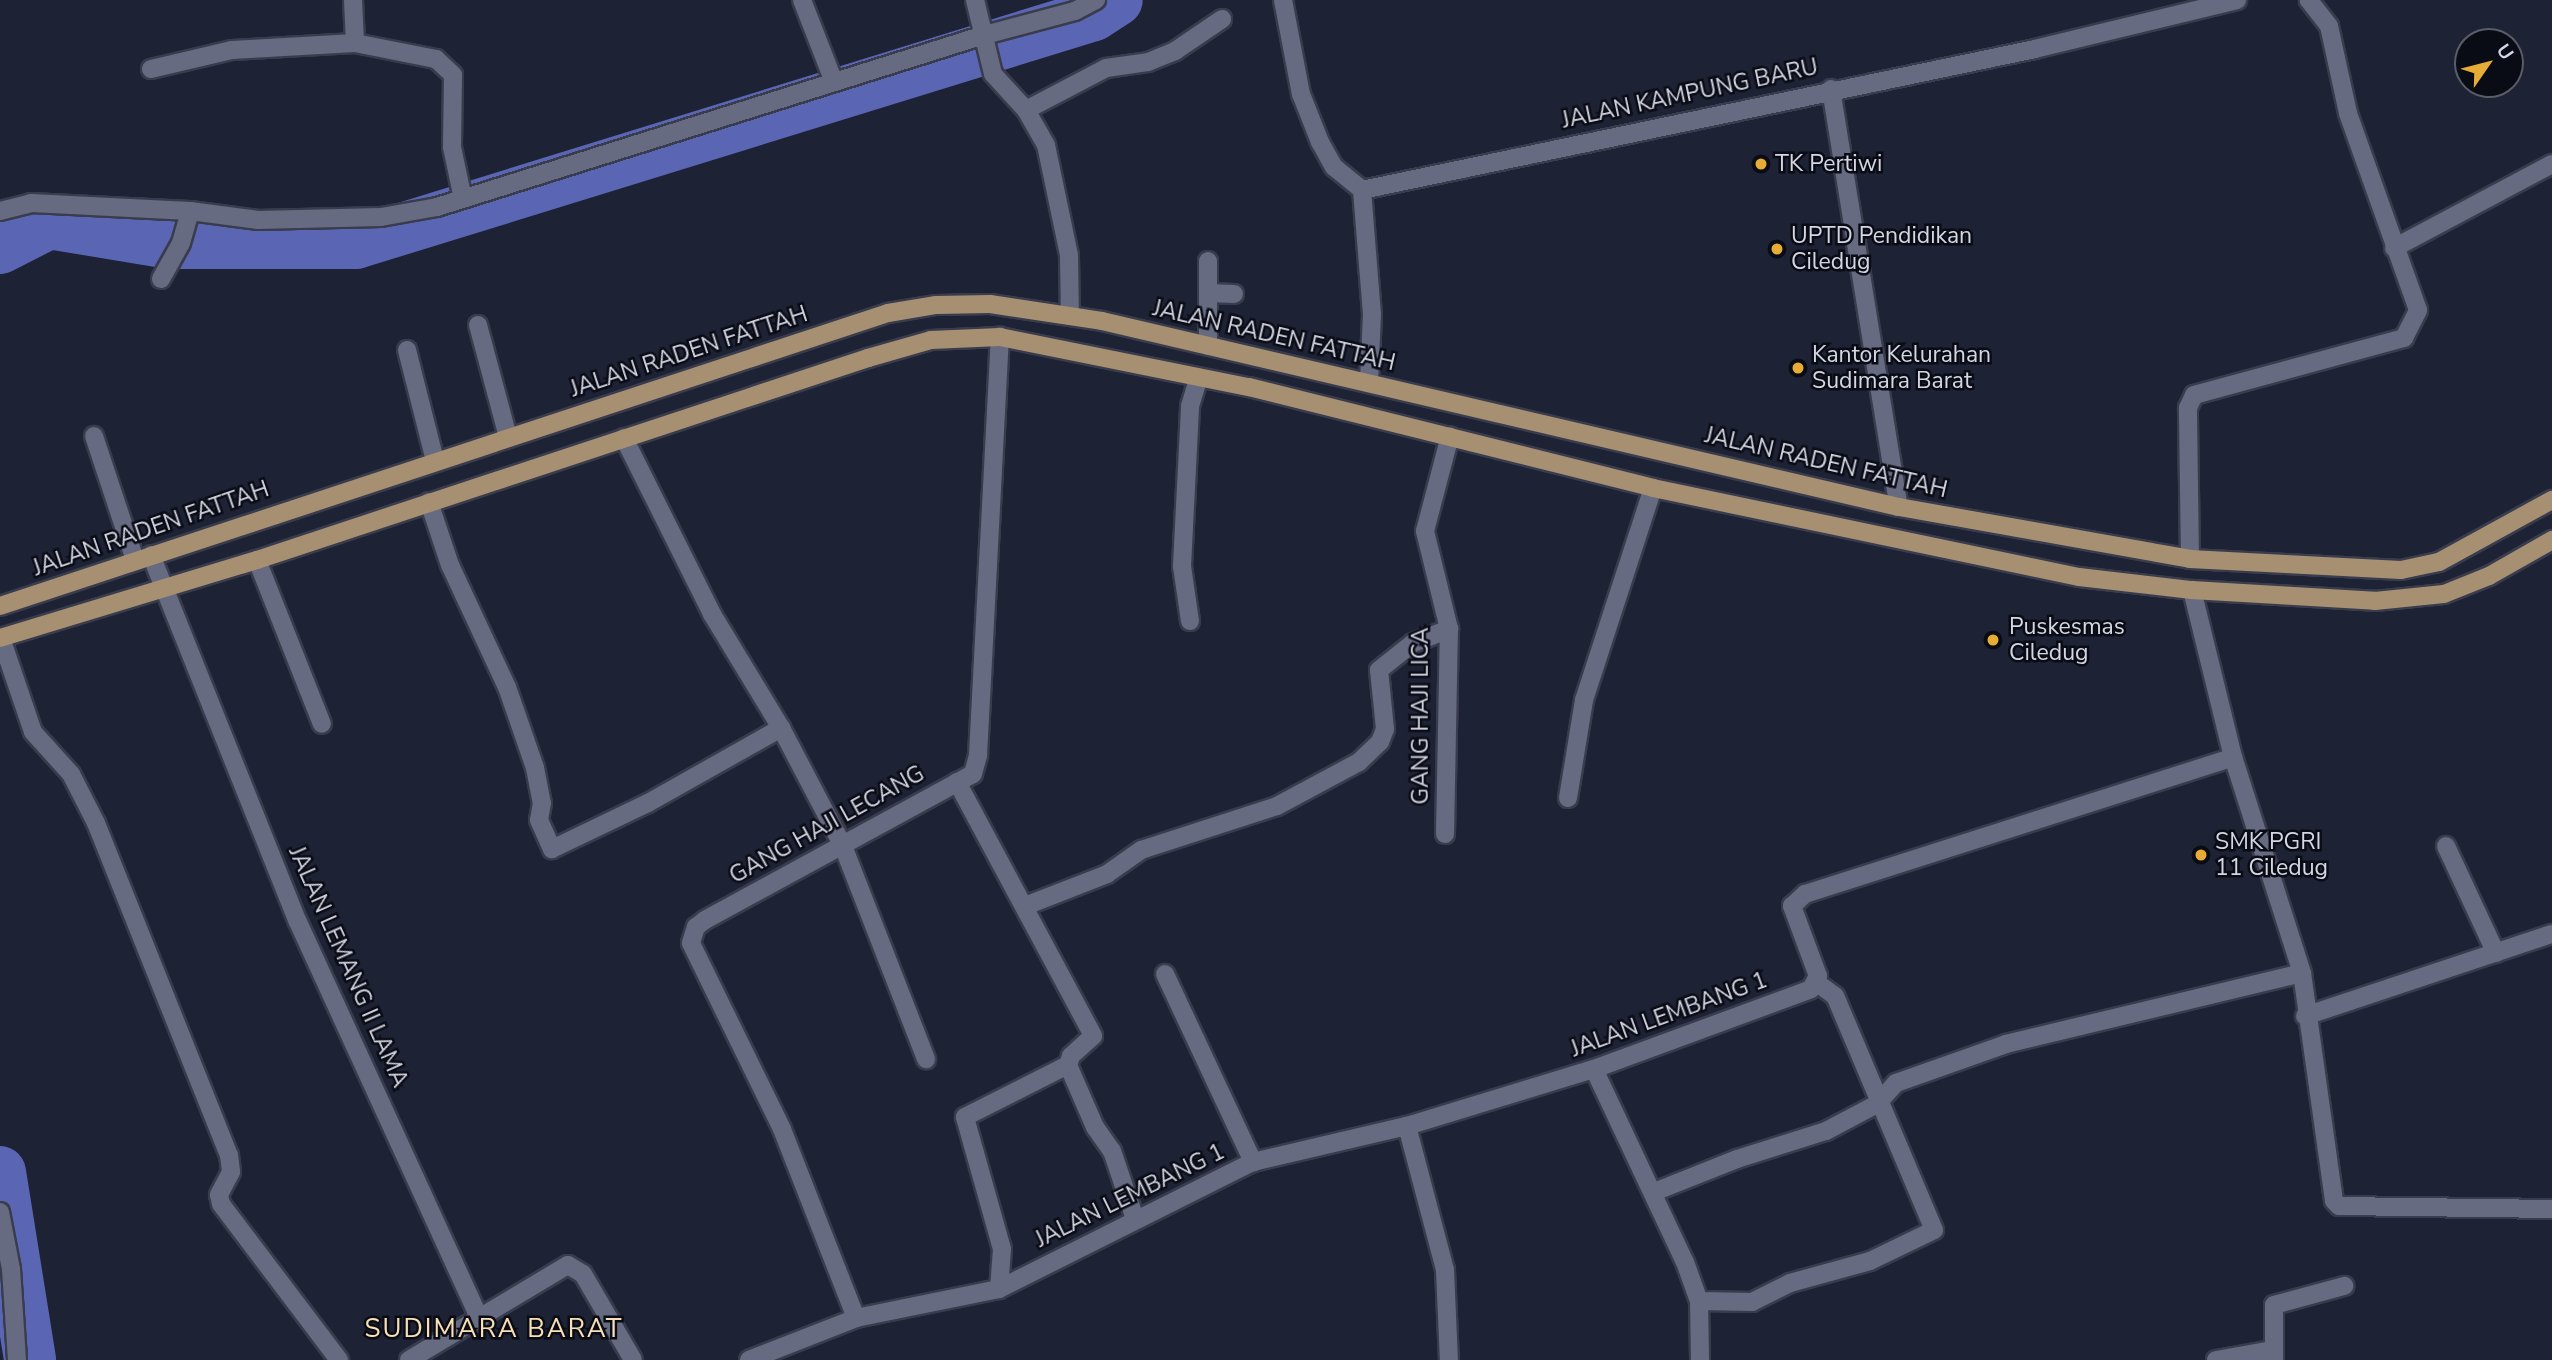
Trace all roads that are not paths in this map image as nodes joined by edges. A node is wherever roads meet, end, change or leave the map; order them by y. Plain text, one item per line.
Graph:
1 (353, 0) edge
2 (802, 0) edge
3 (975, 0) edge
4 (1096, 0) edge
5 (1283, 0) edge
6 (2237, 0) edge
7 (2309, 0) edge
8 (1222, 19) dead end
9 (982, 41) junction
10 (355, 43) junction
11 (151, 69) dead end
12 (834, 82) junction
13 (1831, 89) junction
14 (1026, 110) junction
15 (2552, 164) edge
16 (1362, 190) junction
17 (463, 199) junction
18 (0, 211) edge
19 (189, 214) junction
20 (2394, 248) junction
21 (1208, 261) dead end
22 (160, 279) dead end
23 (1208, 293) junction
24 (1234, 295) dead end
25 (1070, 316) junction
26 (478, 325) dead end
27 (1000, 337) junction
28 (1208, 346) junction
29 (407, 350) dead end
30 (1199, 377) junction
31 (1369, 382) junction
32 (94, 436) dead end
33 (1450, 436) junction
34 (508, 437) junction
35 (624, 438) junction
36 (435, 461) junction
37 (1653, 488) junction
38 (2552, 500) edge
39 (429, 502) junction
40 (1899, 507) junction
41 (2552, 540) edge
42 (143, 558) junction
43 (2190, 559) junction
44 (257, 560) junction
45 (165, 588) junction
46 (2192, 590) junction
47 (0, 606) edge
48 (1190, 621) dead end
49 (1449, 629) junction
50 (0, 638) edge
51 (322, 723) dead end
52 (781, 728) junction
53 (2233, 757) junction
54 (957, 782) junction
55 (1568, 798) dead end
56 (1445, 834) dead end
57 (843, 846) junction
58 (2446, 846) dead end
59 (1024, 906) junction
60 (2552, 934) edge
61 (2496, 953) junction
62 (2302, 972) junction
63 (1165, 974) dead end
64 (1817, 984) junction
65 (2305, 1016) junction
66 (926, 1059) dead end
67 (1068, 1065) junction
68 (1594, 1069) junction
69 (1877, 1104) junction
70 (1407, 1126) junction
71 (1253, 1162) junction
72 (1654, 1192) junction
73 (2552, 1209) edge
74 (0, 1212) edge
75 (1135, 1219) junction
76 (5, 1273) edge
77 (2344, 1286) dead end
78 (999, 1289) junction
79 (1699, 1301) junction
80 (856, 1318) junction
81 (480, 1319) junction
82 (2274, 1355) edge
83 (17, 1360) edge
84 (339, 1360) edge
85 (409, 1360) edge
86 (633, 1360) edge
87 (749, 1360) edge
88 (1449, 1360) edge
89 (1700, 1360) edge
90 (2216, 1360) edge

1 - 10 street
2 - 12 street
3 - 9 street
4 - 9 street
5 - 16 street
6 - 13 street, JALAN KAMPUNG BARU
7 - 20 street
8 - 14 street
9 - 12 street
9 - 14 street
10 - 11 street
10 - 17 street
12 - 17 street
13 - 16 street, JALAN KAMPUNG BARU
13 - 40 street
14 - 25 street
15 - 20 street
16 - 31 street
17 - 19 street
18 - 19 street
19 - 22 street
20 - 43 street
21 - 23 street
23 - 24 street
23 - 28 street
25 - 28 main road, JALAN RADEN FATTAH
25 - 34 main road, JALAN RADEN FATTAH
26 - 34 street
27 - 30 main road
27 - 35 main road
27 - 54 street, GANG HAJI LECANG
28 - 31 main road, JALAN RADEN FATTAH
29 - 36 street
30 - 33 main road
30 - 48 street
31 - 40 main road, JALAN RADEN FATTAH
32 - 42 street, JALAN LEMANG II LAMA
33 - 37 main road
33 - 49 street, GANG HAJI LICA
34 - 36 main road, JALAN RADEN FATTAH
35 - 39 main road
35 - 52 street
36 - 42 main road, JALAN RADEN FATTAH
37 - 46 main road
37 - 55 street
38 - 43 main road, JALAN RADEN FATTAH
39 - 44 main road
39 - 52 street
40 - 43 main road, JALAN RADEN FATTAH
41 - 46 main road
42 - 45 street, JALAN LEMANG II LAMA
42 - 47 main road, JALAN RADEN FATTAH
44 - 45 main road
44 - 51 street
45 - 50 main road
45 - 81 street, JALAN LEMANG II LAMA
46 - 53 street
49 - 56 street, GANG HAJI LICA
49 - 59 street
50 - 84 street
52 - 57 street
53 - 62 street
53 - 64 street
54 - 57 street, GANG HAJI LECANG
54 - 59 street
57 - 66 street
57 - 80 street, GANG HAJI LECANG
58 - 61 street
59 - 67 street
60 - 61 street
61 - 65 street
62 - 65 street
62 - 69 street
63 - 71 street
64 - 68 street, JALAN LEMBANG 1
64 - 69 street
65 - 73 street
67 - 75 street
67 - 78 street
68 - 70 street, JALAN LEMBANG 1
68 - 72 street
69 - 72 street
69 - 79 street
70 - 71 street, JALAN LEMBANG 1
70 - 88 street
71 - 75 street, JALAN LEMBANG 1
72 - 79 street
74 - 76 street
75 - 78 street, JALAN LEMBANG 1
76 - 83 street
77 - 82 street
78 - 80 street, JALAN LEMBANG 1
79 - 89 street
80 - 87 street, JALAN LEMBANG 1
81 - 85 street
81 - 86 street
82 - 90 street

